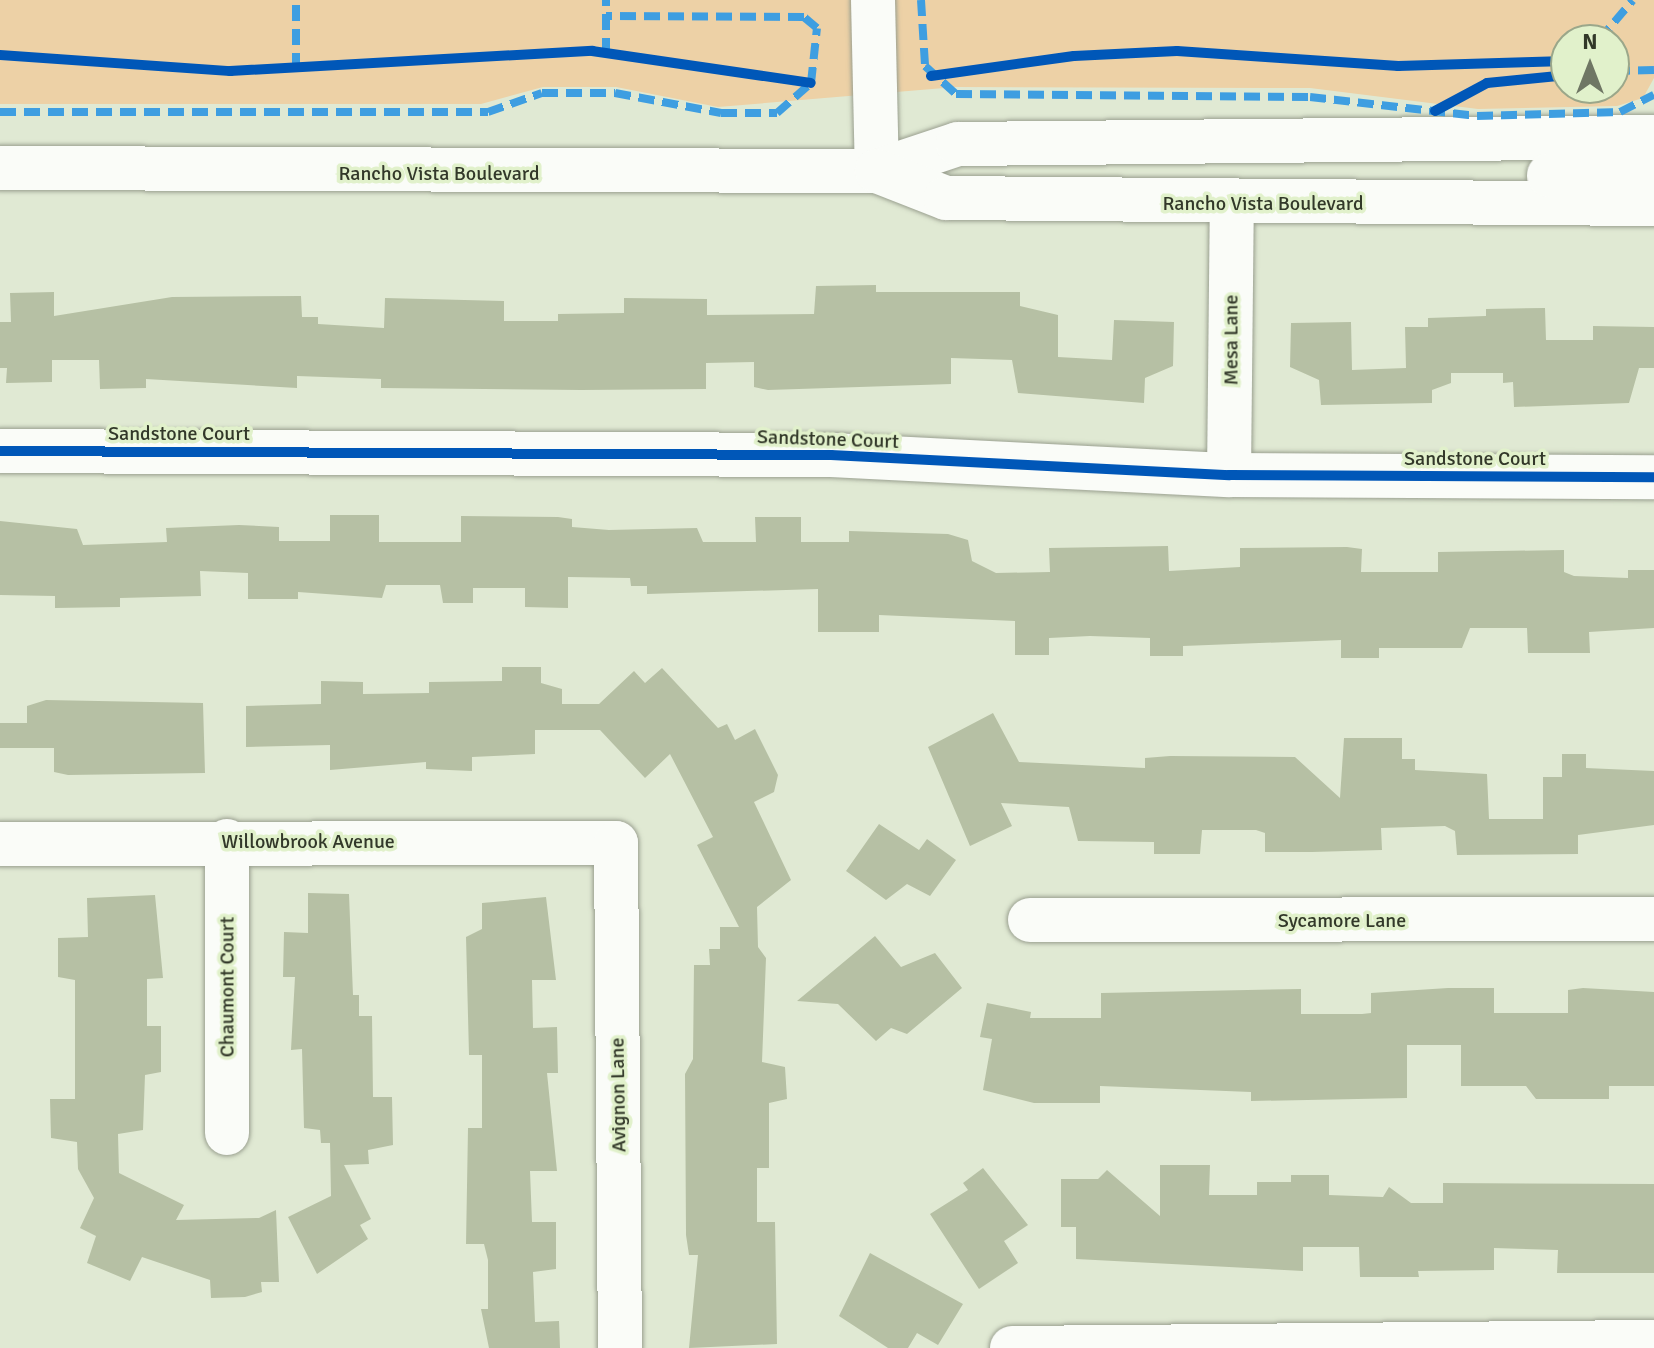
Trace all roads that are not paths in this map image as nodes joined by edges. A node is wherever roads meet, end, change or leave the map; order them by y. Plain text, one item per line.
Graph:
1 (873, 0) edge
2 (1654, 137) edge
3 (0, 168) edge
4 (1654, 170) edge
5 (877, 171) junction
6 (1232, 204) junction
7 (1654, 204) edge
8 (0, 451) edge
9 (1229, 475) junction
10 (1654, 477) edge
11 (227, 841) junction
12 (616, 843) joint
13 (0, 844) edge
14 (1654, 919) edge
15 (1030, 920) dead end
16 (227, 1133) dead end
17 (1654, 1342) edge
18 (1012, 1345) edge
19 (1382, 1345) edge
20 (620, 1348) edge

1 - 5 street
2 - 5 street, Rancho Vista Boulevard
3 - 5 street, Rancho Vista Boulevard
4 - 6 street
5 - 6 street, Rancho Vista Boulevard
6 - 7 street, Rancho Vista Boulevard
6 - 9 street, Mesa Lane
8 - 9 street, Sandstone Court
9 - 10 street, Sandstone Court
11 - 12 street, Willowbrook Avenue
11 - 13 street, Willowbrook Avenue
11 - 16 street, Chaumont Court
12 - 20 street, Avignon Lane
14 - 15 street, Sycamore Lane
17 - 19 street
18 - 19 street

